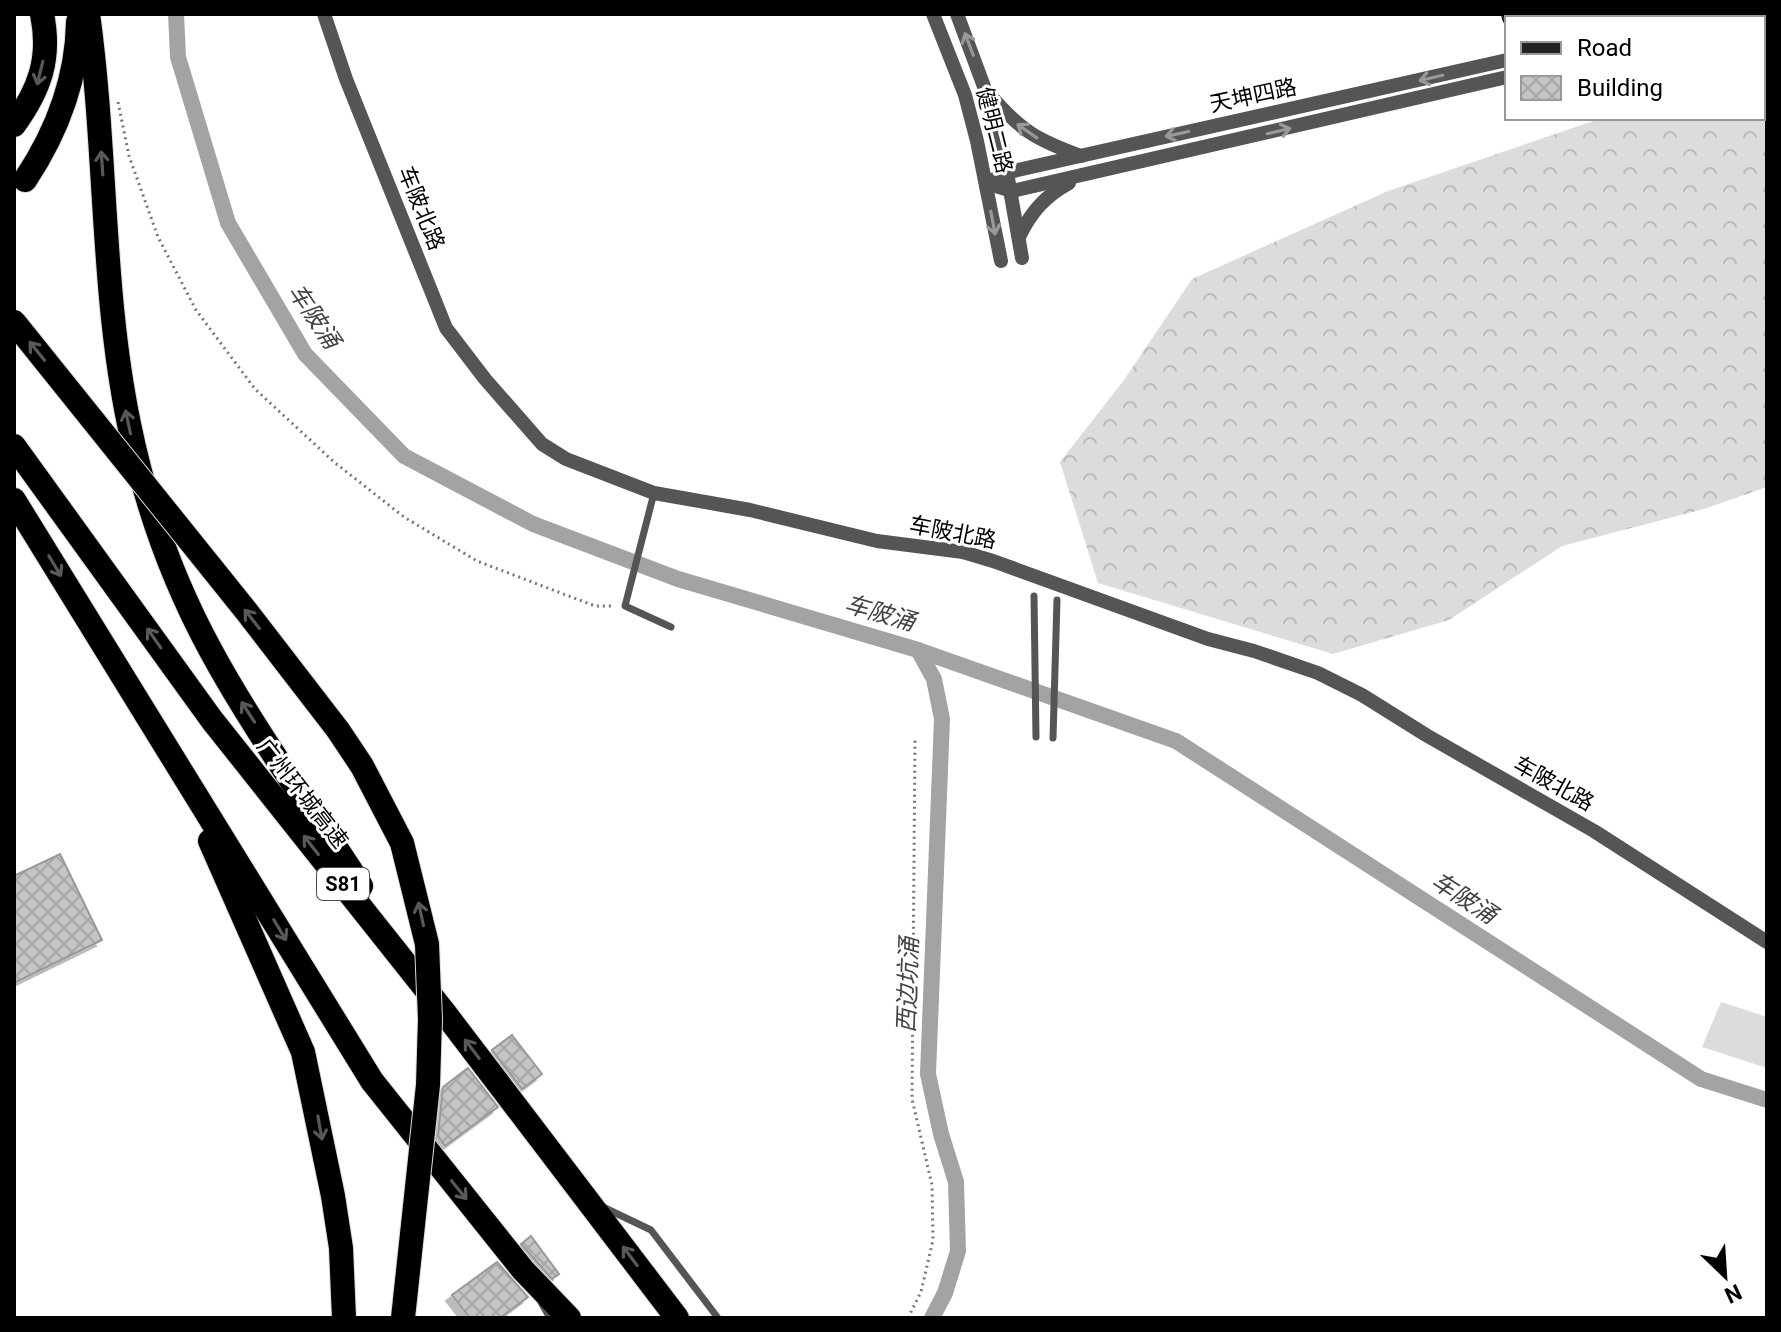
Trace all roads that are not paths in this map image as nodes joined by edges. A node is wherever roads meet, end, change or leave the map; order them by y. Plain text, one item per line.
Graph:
1 (42, 14) edge
2 (78, 14) edge
3 (88, 14) edge
4 (324, 14) edge
5 (933, 14) edge
6 (957, 14) edge
7 (1505, 60) edge
8 (1505, 77) edge
9 (985, 88) junction
10 (14, 125) edge
11 (1081, 156) junction
12 (1009, 172) junction
13 (1084, 175) junction
14 (25, 180) dead end
15 (986, 183) junction
16 (1012, 191) junction
17 (1019, 237) junction
18 (1022, 258) joint
19 (1001, 261) joint
20 (14, 322) edge
21 (14, 446) edge
22 (654, 493) junction
23 (14, 500) edge
24 (1034, 596) dead end
25 (1057, 600) dead end
26 (671, 627) dead end
27 (1036, 737) dead end
28 (1053, 738) dead end
29 (172, 754) junction
30 (1767, 942) edge
31 (444, 1012) junction
32 (586, 1200) junction
33 (523, 1270) junction
34 (344, 1318) edge
35 (403, 1318) edge
36 (550, 1318) edge
37 (569, 1318) edge
38 (677, 1318) edge
39 (718, 1318) edge

1 -> 10 highway
2 - 14 highway
31 -> 3 highway
4 - 22 street, 车陂北路
5 - 15 street, 健明二路
9 -> 6 street, 健明二路
7 -> 11 street, 天坤四路
13 -> 8 street, 天坤四路
11 -> 9 street
9 - 12 street, 健明二路
11 - 12 street, 天坤四路
12 - 15 street, 天坤四路
12 - 16 street, 健明二路
13 - 16 street, 天坤四路
13 - 17 street
15 - 16 street
15 -> 19 street, 健明二路
16 - 17 street, 健明二路
17 - 18 street, 健明二路
18 - 19 lane
35 -> 20 highway, bridge
31 -> 21 highway, 广州环城高速 / S81
22 - 26 lane
22 - 30 street, 车陂北路
23 -> 29 highway
24 - 27 lane
25 - 28 lane
29 -> 33 highway
29 -> 34 highway
32 -> 31 highway, 广州环城高速 / S81
38 -> 32 highway, 广州环城高速 / S81
32 - 39 lane
33 - 36 lane
33 - 37 highway

